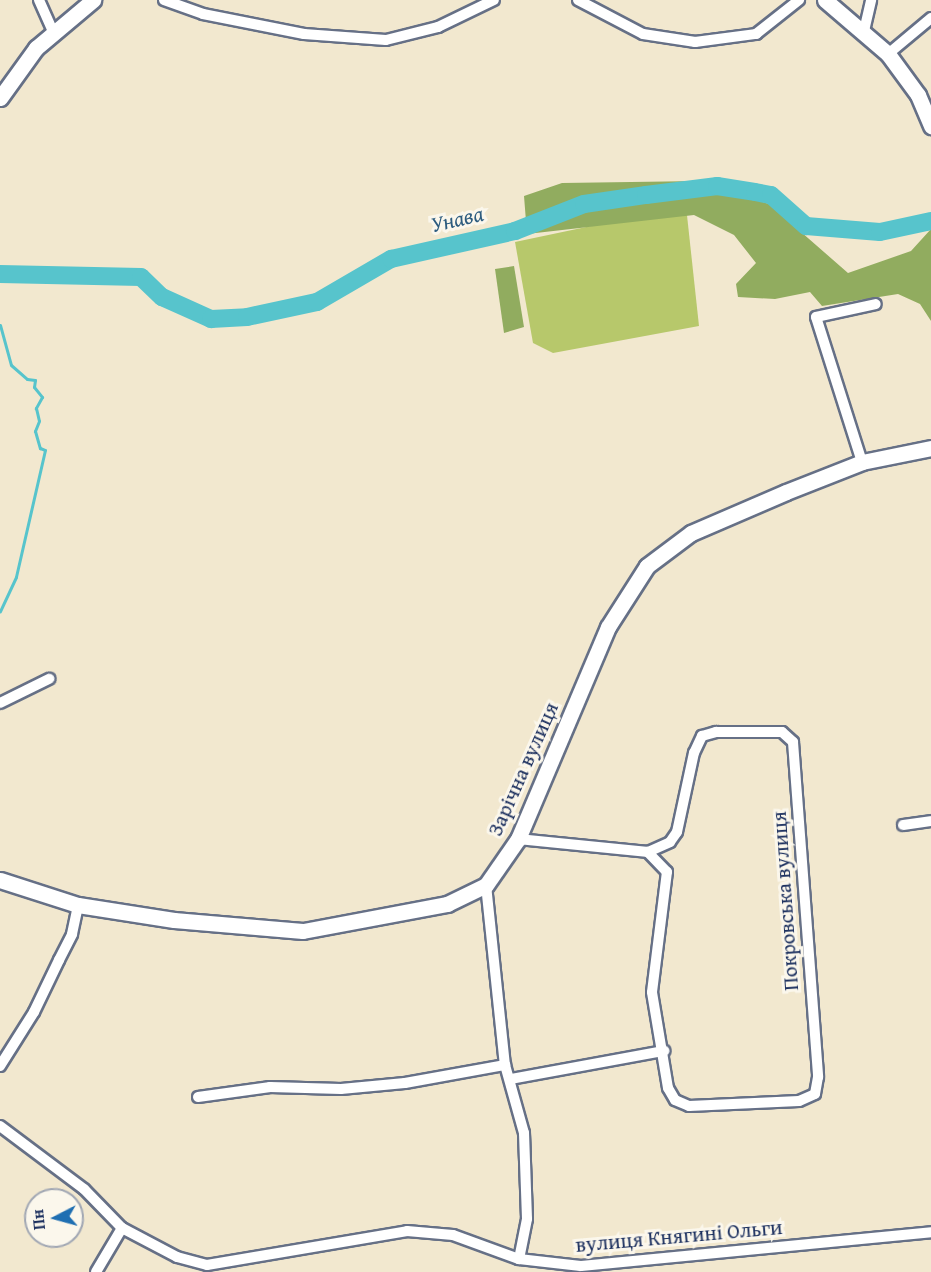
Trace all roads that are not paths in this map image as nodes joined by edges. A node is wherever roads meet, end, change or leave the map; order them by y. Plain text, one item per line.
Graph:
1 (39, 0) edge
2 (93, 0) edge
3 (164, 0) edge
4 (494, 0) edge
5 (578, 0) edge
6 (800, 0) edge
7 (825, 0) edge
8 (871, 0) edge
9 (931, 18) edge
10 (864, 31) junction
11 (53, 32) junction
12 (888, 54) junction
13 (0, 98) edge
14 (931, 126) edge
15 (876, 304) dead end
16 (931, 448) edge
17 (862, 462) junction
18 (49, 679) dead end
19 (0, 703) edge
20 (931, 821) edge
21 (903, 825) dead end
22 (518, 839) junction
23 (648, 852) junction
24 (1, 883) edge
25 (486, 885) junction
26 (78, 905) junction
27 (664, 1051) junction
28 (505, 1065) junction
29 (0, 1066) edge
30 (511, 1079) junction
31 (198, 1097) dead end
32 (0, 1126) edge
33 (122, 1228) junction
34 (931, 1233) edge
35 (519, 1259) junction
36 (96, 1272) edge

1 - 11 street
2 - 11 street
3 - 4 street
5 - 6 street
7 - 10 street
8 - 10 street
9 - 12 street
10 - 12 street
11 - 13 street
12 - 14 street
15 - 17 street
16 - 17 street, Зарічна вулиця
17 - 22 street, Зарічна вулиця
18 - 19 street
20 - 21 street
22 - 23 street
22 - 25 street, Зарічна вулиця
23 - 27 street, Покровська вулиця
23 - 27 street, Покровська вулиця
24 - 26 street, Зарічна вулиця
25 - 26 street, Зарічна вулиця
25 - 28 street
26 - 29 street
27 - 30 street
28 - 30 street
28 - 31 street
30 - 35 street
32 - 33 street, вулиця Княгині Ольги
33 - 35 street, вулиця Княгині Ольги
33 - 36 street
34 - 35 street, вулиця Княгині Ольги

